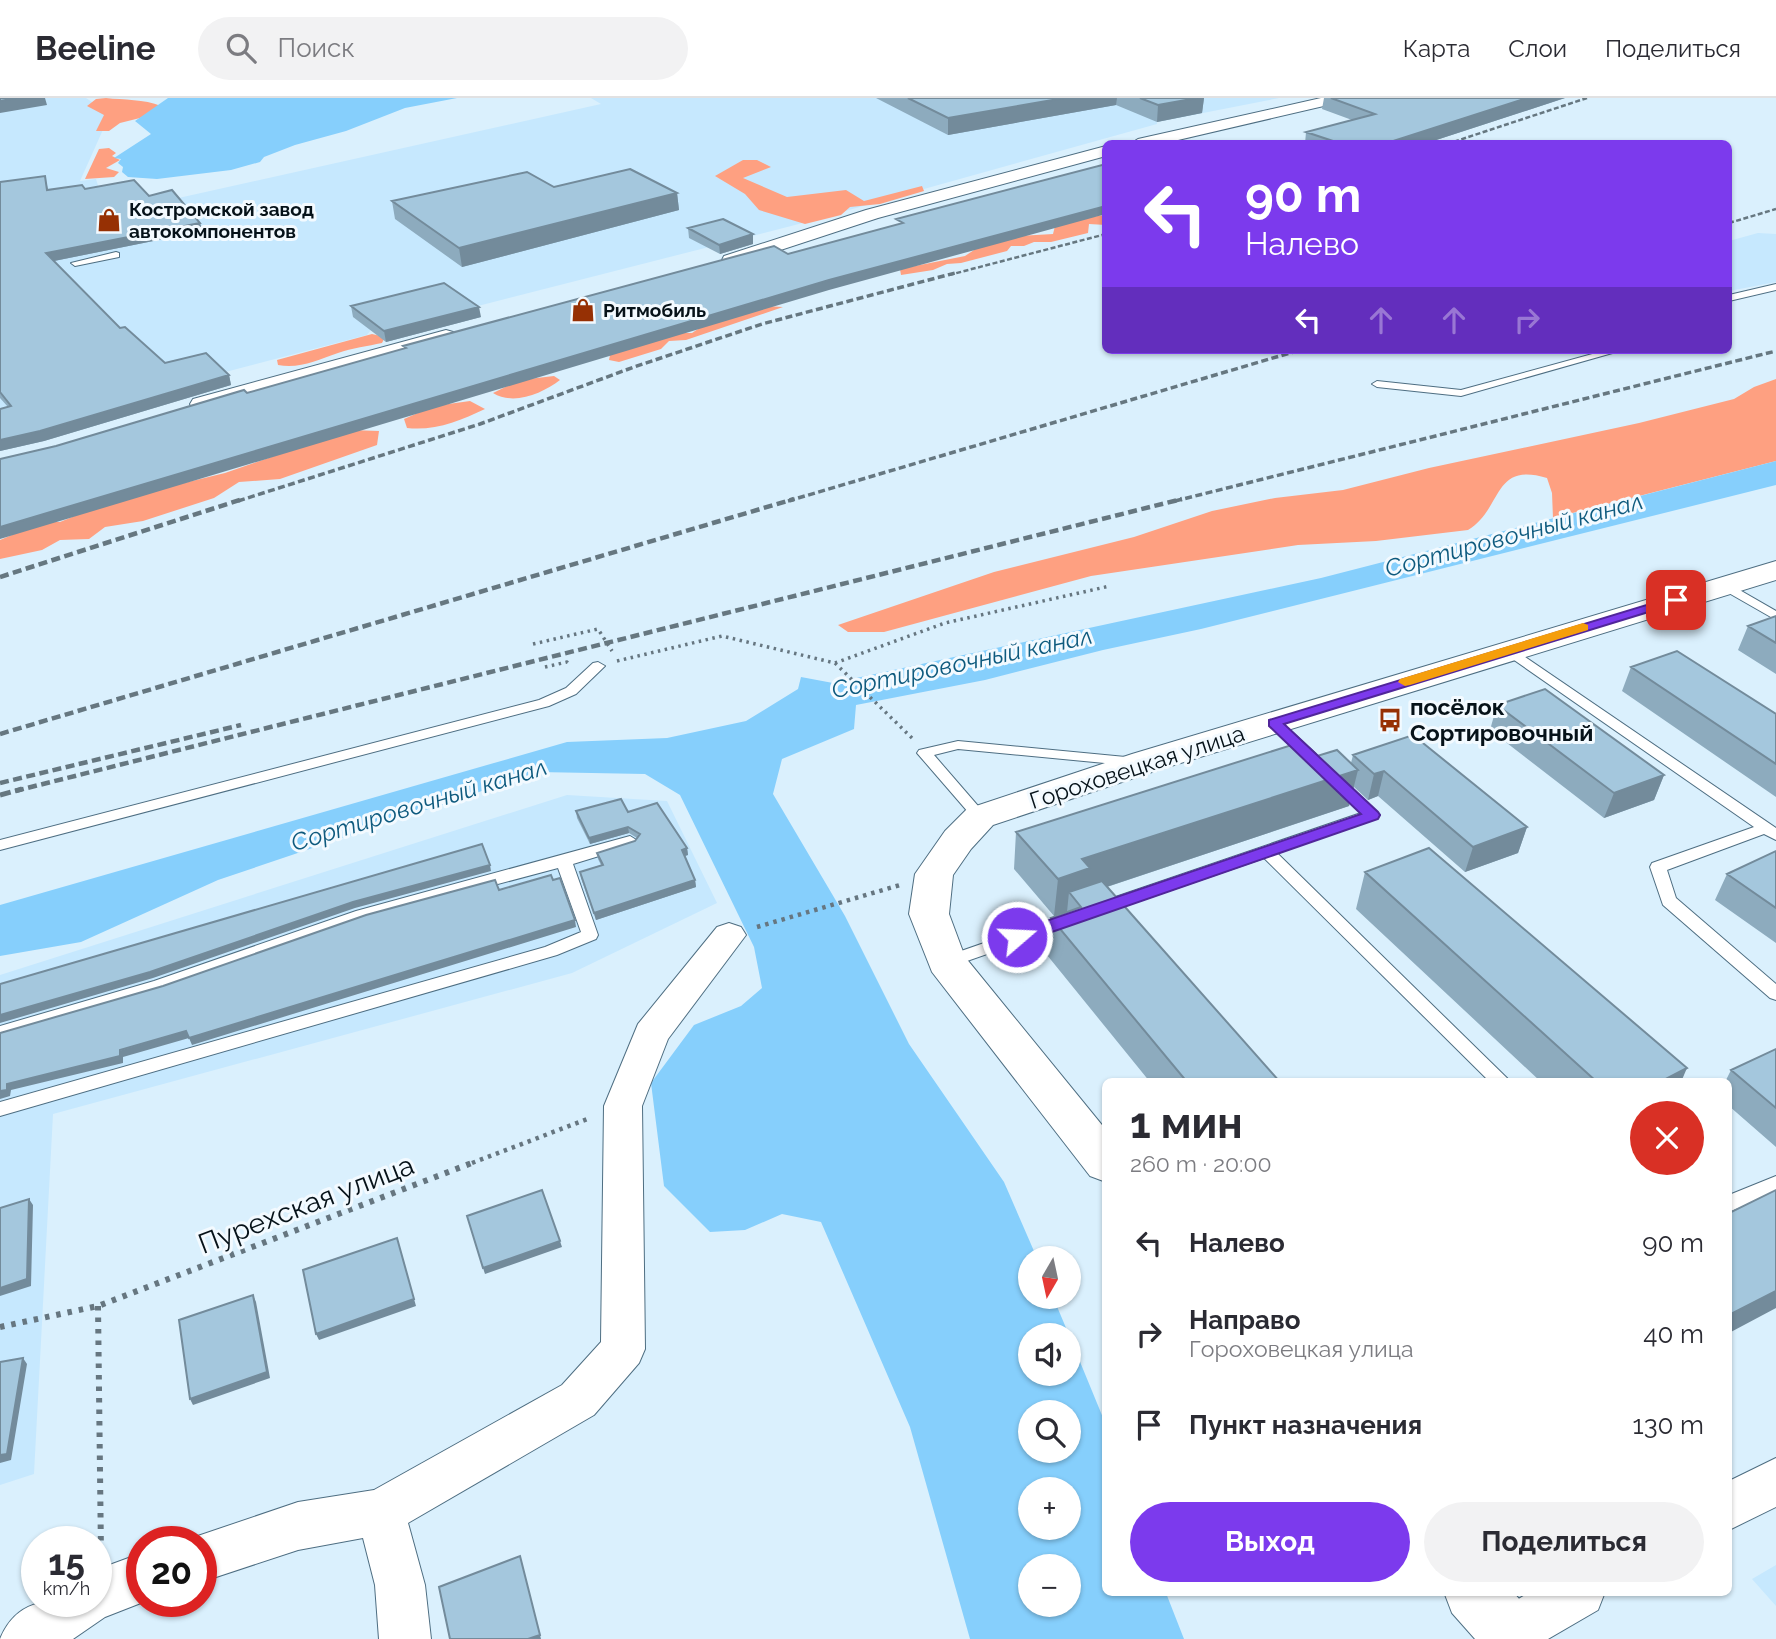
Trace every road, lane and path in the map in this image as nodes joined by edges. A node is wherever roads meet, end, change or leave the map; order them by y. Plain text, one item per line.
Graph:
1 (1341, 98) edge
2 (1156, 140) edge
3 (1102, 153) edge
4 (116, 254) edge
5 (75, 263) edge
6 (713, 265) edge
7 (1776, 287) edge
8 (1732, 297) edge
9 (462, 331) edge
10 (1603, 354) edge
11 (1377, 384) dead end
12 (188, 407) edge
13 (1776, 570) edge
14 (1724, 585) junction
15 (1110, 586) dead end
16 (1776, 616) edge
17 (533, 644) dead end
18 (1509, 650) junction
19 (618, 661) junction
20 (835, 663) junction
21 (598, 666) junction
22 (545, 667) dead end
23 (1274, 723) junction
24 (905, 730) dead end
25 (1145, 762) junction
26 (980, 817) junction
27 (1771, 832) edge
28 (630, 841) edge
29 (0, 845) edge
30 (1266, 851) junction
31 (564, 861) junction
32 (873, 894) dead end
33 (729, 934) joint
34 (947, 962) junction
35 (1776, 995) edge
36 (0, 1031) edge
37 (1498, 1078) edge
38 (623, 1106) junction
39 (0, 1109) edge
40 (1102, 1158) edge
41 (1776, 1184) edge
42 (1732, 1203) edge
43 (98, 1306) junction
44 (0, 1327) edge
45 (1776, 1481) edge
46 (1732, 1505) edge
47 (381, 1512) junction
48 (104, 1526) edge
49 (217, 1554) edge
50 (1569, 1596) edge
51 (63, 1617) edge
52 (1500, 1621) edge
53 (26, 1639) edge
54 (405, 1639) edge

1 - 2 street
3 - 6 street
4 - 5 lane
7 - 8 lane
9 - 12 street
10 - 11 lane
13 - 14 street, Гороховецкая улица
14 - 16 lane
14 - 18 street, Гороховецкая улица
15 - 20 path
17 - 19 path
18 - 23 street, Гороховецкая улица
18 - 27 lane
19 - 20 path
19 - 21 path
20 - 24 path
21 - 22 path
21 - 29 lane
23 - 25 street, Гороховецкая улица
23 - 30 lane
25 - 26 street, Гороховецкая улица
25 - 26 lane
26 - 34 street
27 - 35 lane
28 - 31 lane
30 - 34 lane
30 - 37 lane
31 - 36 lane
31 - 39 lane
32 - 33 path
33 - 38 street
34 - 40 street
38 - 43 path, Пурехская улица
38 - 47 street
41 - 42 lane
43 - 44 path, Пурехская улица
43 - 48 path
45 - 46 street
47 - 49 street
47 - 54 street
50 - 52 street
51 - 53 street

